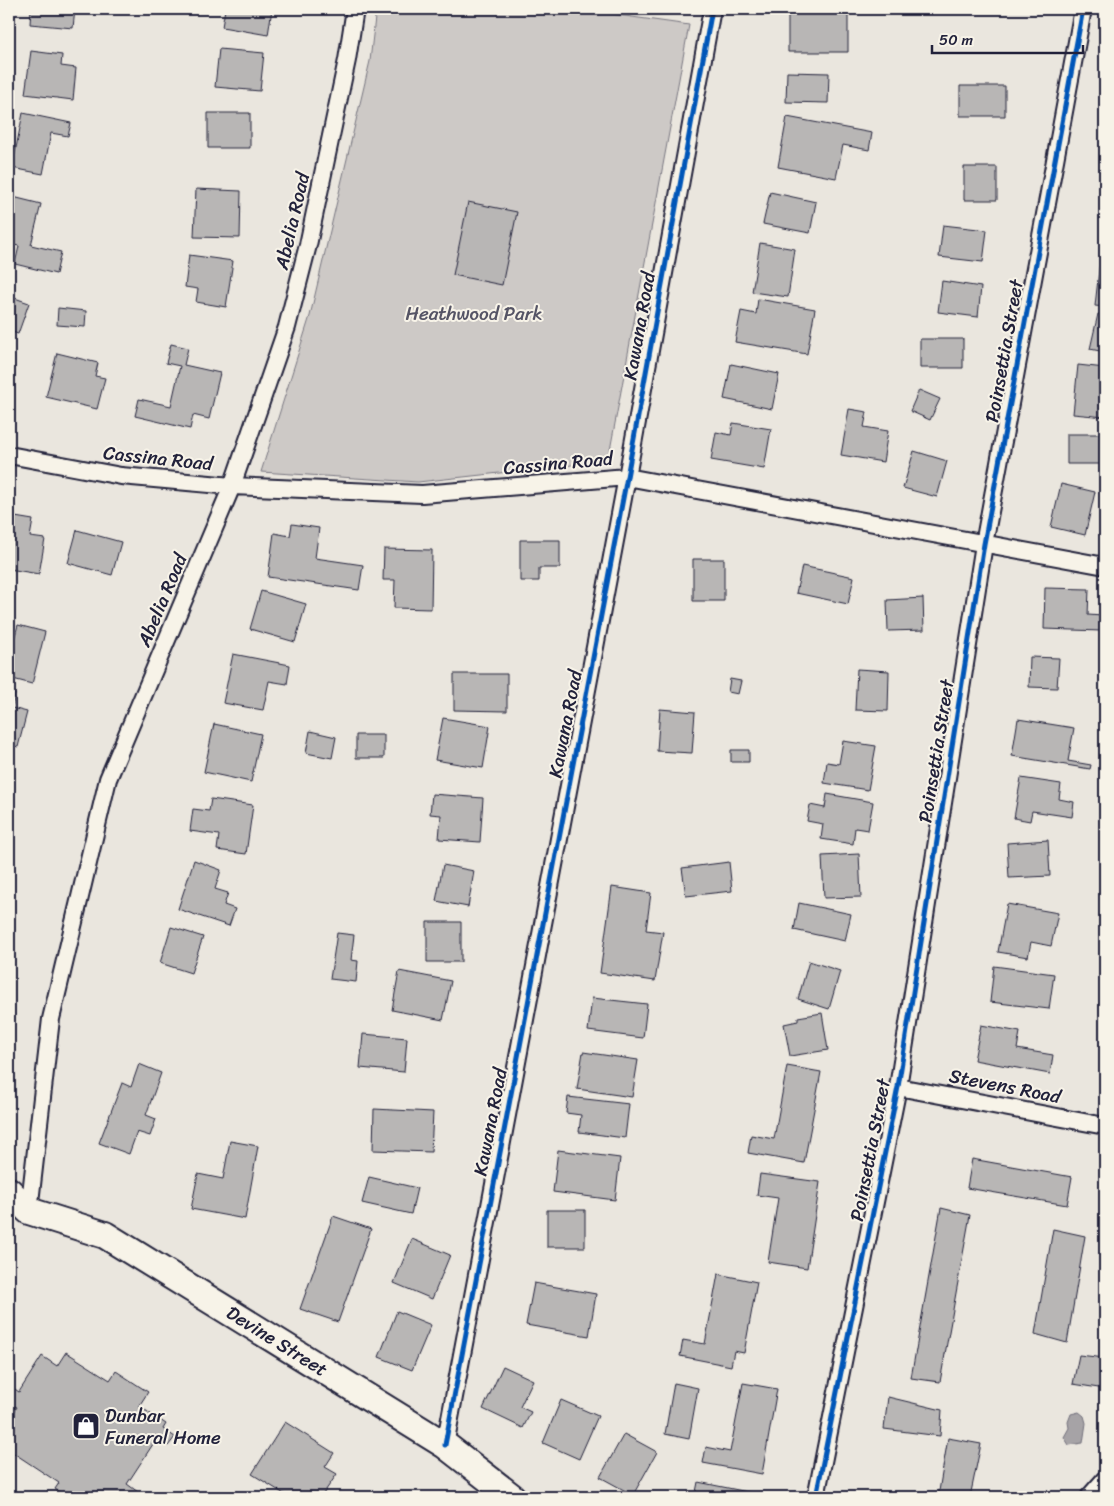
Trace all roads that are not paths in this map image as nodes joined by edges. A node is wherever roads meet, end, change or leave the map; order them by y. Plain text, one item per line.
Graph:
1 (354, 9) edge
2 (712, 9) edge
3 (1083, 9) edge
4 (9, 455) edge
5 (627, 477) junction
6 (232, 486) junction
7 (984, 544) junction
8 (1105, 566) edge
9 (898, 1086) junction
10 (1105, 1126) edge
11 (9, 1191) edge
12 (19, 1215) edge
13 (445, 1445) junction
14 (1105, 1479) edge
15 (512, 1497) edge
16 (816, 1497) edge
17 (1089, 1497) edge

1 - 6 street, Abelia Road
2 - 5 street, Kawana Road
3 - 7 street, Poinsettia Street
4 - 6 street, Cassina Road
5 - 6 street, Cassina Road
5 - 7 street, Cassina Road
5 - 13 street, Kawana Road
6 - 12 street, Abelia Road
7 - 8 street, Cassina Road
7 - 9 street, Poinsettia Street
9 - 10 street, Stevens Road
9 - 16 street, Poinsettia Street
11 - 12 main road, Devine Street
12 - 13 main road, Devine Street
13 - 15 main road, Devine Street
14 - 17 street

